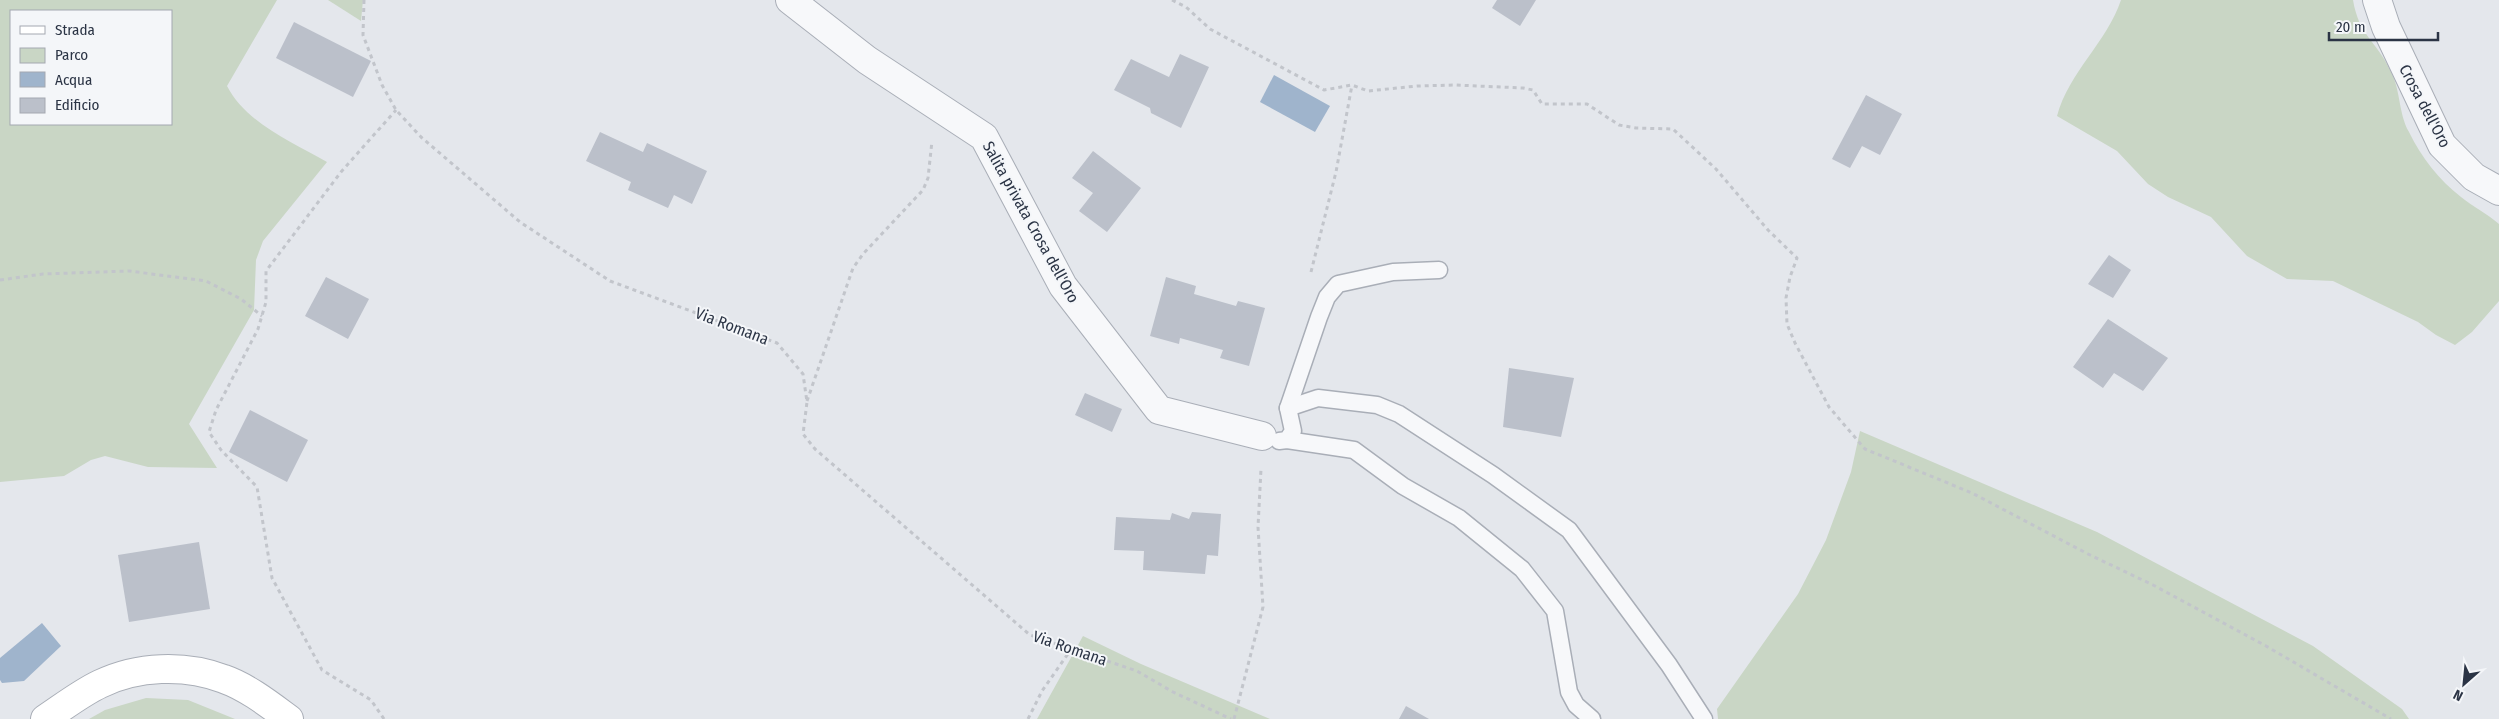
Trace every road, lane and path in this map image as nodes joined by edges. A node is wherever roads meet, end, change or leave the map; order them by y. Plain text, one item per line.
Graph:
1 (364, 0) edge
2 (790, 0) edge
3 (1172, 0) edge
4 (2378, 0) edge
5 (396, 110) junction
6 (932, 140) dead end
7 (2499, 192) edge
8 (1439, 270) dead end
9 (0, 280) edge
10 (262, 316) junction
11 (807, 402) junction
12 (1288, 408) junction
13 (1275, 438) junction
14 (1072, 648) junction
15 (45, 719) edge
16 (289, 719) edge
17 (384, 719) edge
18 (1028, 719) edge
19 (1231, 719) edge
20 (1592, 719) edge
21 (1704, 719) edge
22 (2391, 719) edge

1 - 5 path, Via Romana
2 - 13 street, Salita privata Crosa dell'Oro
3 - 22 path
4 - 7 street, Crosa dell'Oro
5 - 10 path
5 - 11 path, Via Romana
6 - 11 path
8 - 12 lane
9 - 10 path
10 - 17 path
11 - 14 path, Via Romana
12 - 13 lane
12 - 21 lane
13 - 20 lane
14 - 18 path
14 - 19 path, Via Romana
15 - 16 main road

